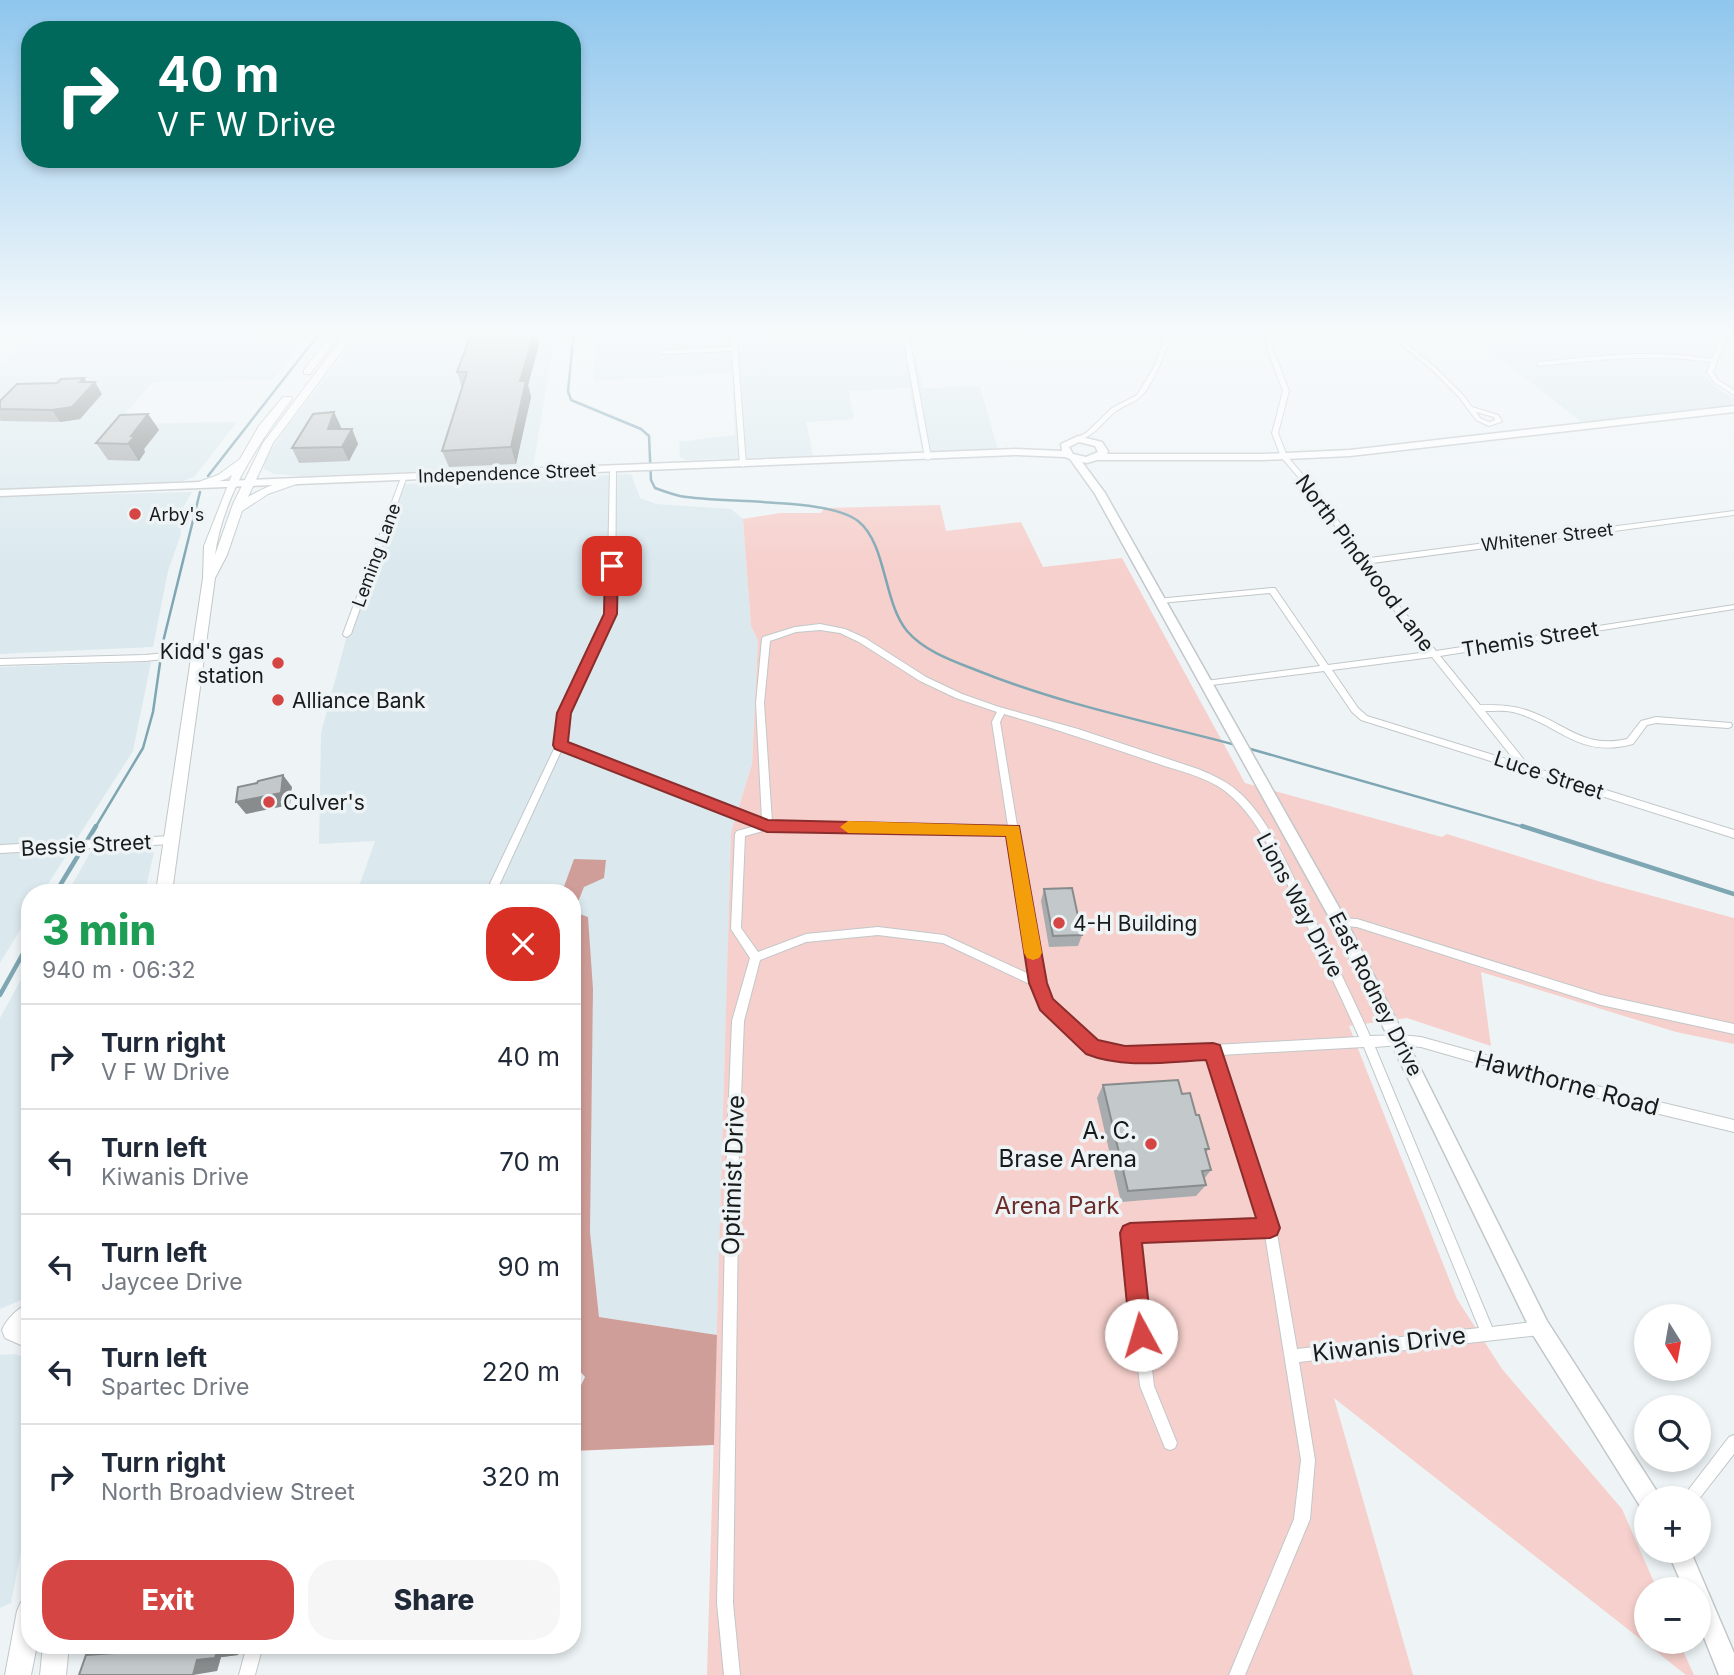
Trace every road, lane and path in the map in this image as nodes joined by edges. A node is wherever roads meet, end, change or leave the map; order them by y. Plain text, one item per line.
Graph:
1 (279, 408) edge
2 (293, 408) edge
3 (739, 408) edge
4 (919, 408) edge
5 (1117, 408) edge
6 (1282, 408) edge
7 (1734, 409) edge
8 (1094, 428) junction
9 (1073, 441) junction
10 (1015, 452) junction
11 (1099, 452) junction
12 (1071, 456) junction
13 (1284, 457) junction
14 (246, 458) junction
15 (261, 458) junction
16 (928, 458) junction
17 (743, 465) junction
18 (613, 469) junction
19 (404, 476) junction
20 (299, 481) junction
21 (249, 482) junction
22 (235, 483) junction
23 (196, 485) junction
24 (1099, 491) junction
25 (0, 493) edge
26 (223, 508) junction
27 (237, 509) junction
28 (1734, 513) edge
29 (1360, 562) junction
30 (209, 578) junction
31 (1160, 601) junction
32 (1734, 607) edge
33 (347, 634) dead end
34 (198, 653) junction
35 (1434, 654) junction
36 (0, 662) edge
37 (1326, 669) junction
38 (1206, 684) junction
39 (1479, 708) junction
40 (1002, 711) junction
41 (1728, 725) dead end
42 (560, 745) junction
43 (1525, 766) junction
44 (767, 826) junction
45 (1013, 830) junction
46 (1734, 834) edge
47 (171, 840) junction
48 (0, 849) edge
49 (165, 884) edge
50 (496, 884) edge
51 (1340, 922) junction
52 (756, 957) junction
53 (1038, 983) junction
54 (1734, 1029) edge
55 (1368, 1040) junction
56 (1399, 1040) junction
57 (1213, 1051) junction
58 (1734, 1126) edge
59 (1270, 1228) junction
60 (1540, 1328) junction
61 (1488, 1333) junction
62 (1291, 1356) junction
63 (1734, 1442) edge
64 (1170, 1443) dead end
65 (1640, 1486) edge
66 (1700, 1486) edge
67 (1711, 1626) edge
68 (22, 1654) edge
69 (55, 1654) edge
70 (253, 1654) edge
71 (18, 1675) edge
72 (53, 1675) edge
73 (247, 1675) edge
74 (732, 1675) edge
75 (1237, 1675) edge
76 (1731, 1675) edge

1 - 14 main road
2 - 15 main road
3 - 17 street
4 - 16 street
5 - 8 street
6 - 13 street
7 - 13 street
8 - 9 street
8 - 11 street
9 - 10 street, Independence Street
9 - 11 street
9 - 12 street
10 - 12 street, Independence Street
10 - 16 street, Independence Street
11 - 12 street, Independence Street
11 - 13 street
11 - 24 street, East Rodney Drive
12 - 24 street, East Rodney Drive
13 - 29 street, North Pindwood Lane
14 - 22 main road
14 - 23 main road
15 - 20 main road
15 - 21 main road
16 - 17 street, Independence Street
17 - 18 street, Independence Street
18 - 19 street, Independence Street
18 - 42 street
19 - 20 street, Independence Street
19 - 33 street, Leming Lane
20 - 21 street, Independence Street
20 - 27 main road
21 - 22 street, Independence Street
21 - 27 main road
22 - 23 street, Independence Street
22 - 26 main road
23 - 25 street, Independence Street
23 - 26 main road
24 - 31 street, East Rodney Drive
26 - 30 main road
27 - 30 main road
28 - 29 street, Whitener Street
29 - 35 street, North Pindwood Lane
30 - 34 main road
31 - 37 street
31 - 38 street, East Rodney Drive
32 - 35 street, Themis Street
34 - 36 street
34 - 47 main road
35 - 37 street, Themis Street
35 - 39 street, North Pindwood Lane
37 - 38 street, Themis Street
37 - 43 street, Luce Street
38 - 51 street, East Rodney Drive
39 - 41 street
39 - 43 street, North Pindwood Lane
40 - 44 street, Lions Way Drive
40 - 45 street
40 - 55 street, Lions Way Drive
42 - 44 street
42 - 50 street
43 - 46 street, Luce Street
44 - 45 street
44 - 52 street
45 - 53 street
47 - 48 street, Bessie Street
47 - 49 main road
51 - 54 street
51 - 56 street, East Rodney Drive
52 - 53 street
52 - 74 street, Optimist Drive
53 - 57 street, Hawthorne Road
55 - 56 street, Hawthorne Road
55 - 57 street, Hawthorne Road
55 - 61 street, Lions Way Drive
56 - 58 street, Hawthorne Road
56 - 60 street, East Rodney Drive
57 - 59 street, Kiwanis Drive
59 - 62 street, Kiwanis Drive
59 - 64 street
60 - 61 street, Kiwanis Drive
60 - 65 street, East Rodney Drive
61 - 62 street, Kiwanis Drive
62 - 75 street, Kiwanis Drive
63 - 66 street
67 - 76 street
68 - 71 main road
69 - 72 main road
70 - 73 street

